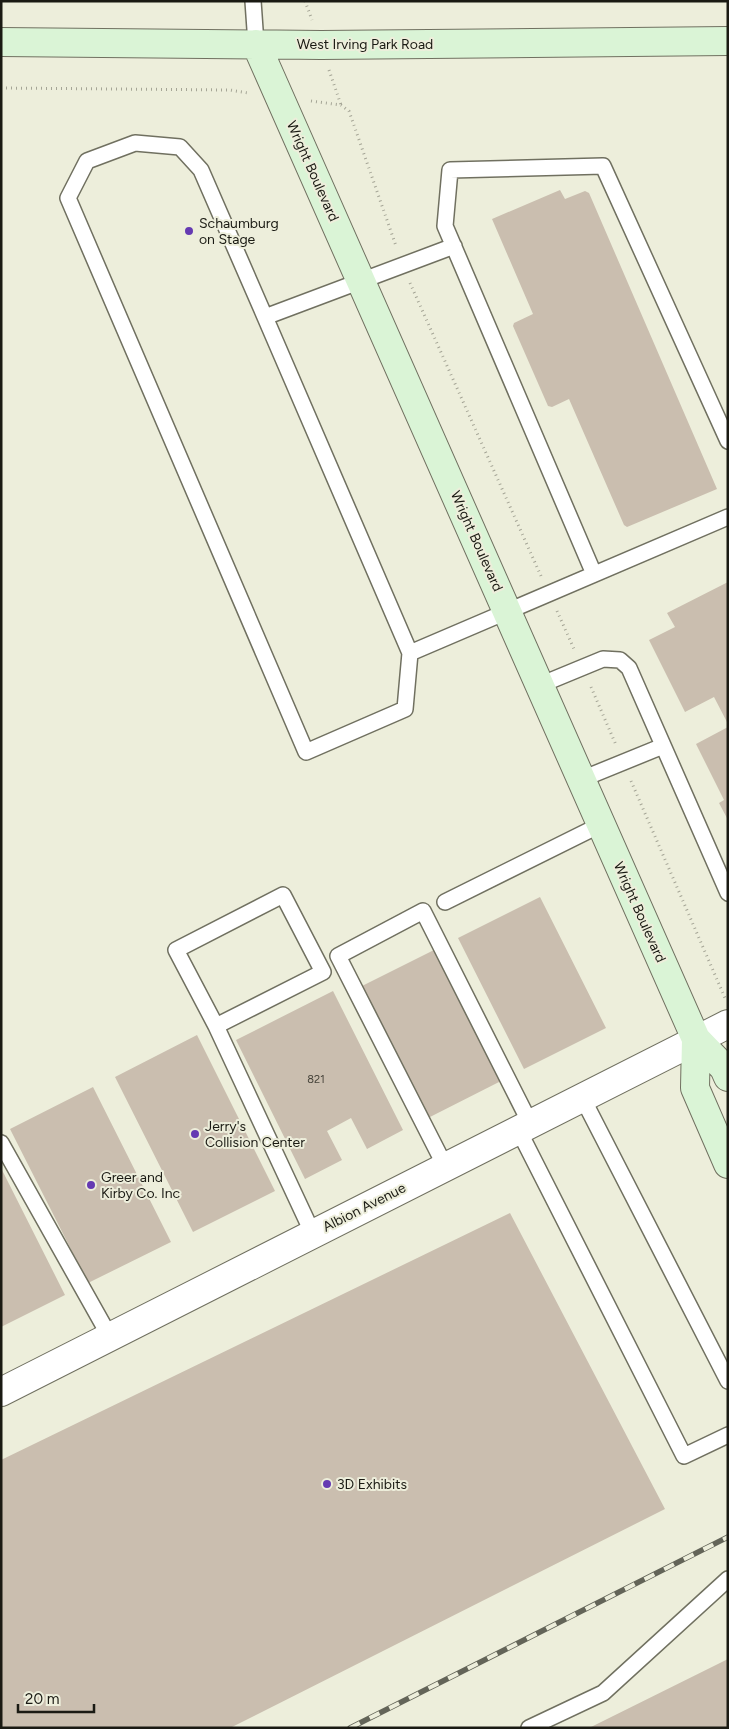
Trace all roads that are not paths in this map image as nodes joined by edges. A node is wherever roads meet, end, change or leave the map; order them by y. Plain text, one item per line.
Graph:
1 (253, 1) edge
2 (728, 41) edge
3 (1, 42) edge
4 (256, 44) junction
5 (454, 246) junction
6 (361, 281) junction
7 (264, 317) junction
8 (728, 441) edge
9 (728, 518) edge
10 (594, 574) junction
11 (508, 612) junction
12 (410, 653) junction
13 (540, 685) junction
14 (663, 746) junction
15 (582, 779) junction
16 (602, 824) junction
17 (728, 893) edge
18 (445, 902) dead end
19 (728, 1024) edge
20 (216, 1026) junction
21 (696, 1039) junction
22 (728, 1077) edge
23 (582, 1097) junction
24 (524, 1126) junction
25 (1, 1143) edge
26 (728, 1164) edge
27 (445, 1166) junction
28 (313, 1234) junction
29 (110, 1337) junction
30 (728, 1381) edge
31 (1, 1392) edge
32 (728, 1435) edge
33 (728, 1579) edge
34 (529, 1728) edge

1 - 4 lane
2 - 4 street, West Irving Park Road
3 - 4 street, West Irving Park Road
4 - 6 street, Wright Boulevard
5 - 6 lane
5 - 8 lane
5 - 10 lane
6 - 7 lane
6 - 11 street, Wright Boulevard
7 - 12 lane
7 - 12 lane
9 - 10 lane
10 - 11 lane
11 - 12 lane
11 - 13 street, Wright Boulevard
13 - 14 lane
13 - 15 street, Wright Boulevard
14 - 15 lane
14 - 17 lane
15 - 16 street, Wright Boulevard
16 - 18 lane
16 - 21 street, Wright Boulevard
19 - 21 street, Albion Avenue
20 - 20 lane
20 - 28 lane
21 - 22 street, Wright Boulevard
21 - 23 street, Albion Avenue
21 - 26 street, Wright Boulevard
23 - 24 street, Albion Avenue
23 - 30 lane
24 - 27 street, Albion Avenue
24 - 27 lane
24 - 32 lane
25 - 29 lane
27 - 28 street, Albion Avenue
28 - 29 street, Albion Avenue
29 - 31 street, Albion Avenue
33 - 34 lane

